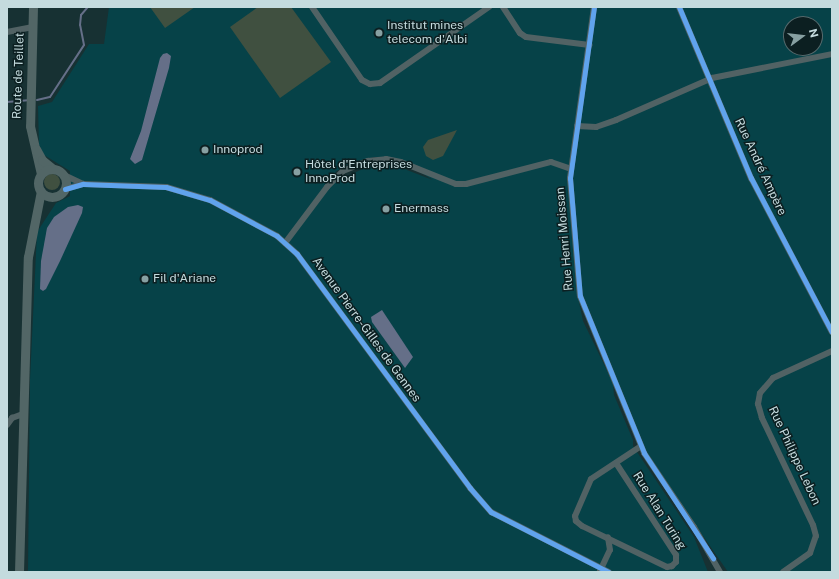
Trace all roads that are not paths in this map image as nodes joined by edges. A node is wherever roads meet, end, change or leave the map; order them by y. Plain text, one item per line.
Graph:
1 (33, 7) edge
2 (312, 7) edge
3 (489, 7) edge
4 (503, 7) edge
5 (594, 7) edge
6 (679, 7) edge
7 (32, 27) junction
8 (7, 32) edge
9 (589, 45) junction
10 (832, 54) edge
11 (708, 79) junction
12 (577, 126) junction
13 (33, 145) junction
14 (53, 169) junction
15 (571, 169) junction
16 (41, 174) junction
17 (64, 175) junction
18 (83, 184) junction
19 (65, 189) junction
20 (41, 192) junction
21 (53, 197) junction
22 (34, 224) junction
23 (286, 243) junction
24 (832, 332) edge
25 (832, 351) edge
26 (23, 414) junction
27 (7, 425) edge
28 (641, 446) junction
29 (616, 463) junction
30 (608, 537) junction
31 (624, 545) junction
32 (610, 550) junction
33 (713, 558) junction
34 (601, 570) edge
35 (20, 572) edge
36 (609, 572) edge
37 (717, 572) edge
38 (720, 572) edge
39 (783, 572) edge

1 - 7 main road, Route de Teillet
2 - 3 street
4 - 9 street
5 - 9 street, Rue Henri Moissan
6 - 11 street, Rue André Ampère
7 - 8 street
7 - 13 main road, Route de Teillet
9 - 12 street, Rue Henri Moissan
10 - 11 street
11 - 12 street
11 - 24 street, Rue André Ampère
12 - 15 street, Rue Henri Moissan
13 - 14 main road, Route de Teillet
13 - 16 main road, Route de Teillet
14 - 16 main road
14 - 17 main road
15 - 23 street
15 - 28 street, Rue Henri Moissan
16 - 20 main road
17 - 18 street, Avenue Pierre-Gilles de Gennes
17 - 19 main road
18 - 19 street, Avenue Pierre-Gilles de Gennes
18 - 23 street, Avenue Pierre-Gilles de Gennes
19 - 21 main road
20 - 21 main road
20 - 22 main road
21 - 22 main road
22 - 26 main road
23 - 34 street, Avenue Pierre-Gilles de Gennes
25 - 39 street, Rue Philippe Lebon
26 - 27 street
26 - 35 main road
28 - 29 street, Rue Alan Turing
28 - 33 street, Rue Henri Moissan
29 - 30 street, Rue Alan Turing
29 - 31 street, Rue Alan Turing
30 - 31 street, Rue Alan Turing
30 - 32 street
31 - 32 street
32 - 34 street
33 - 37 street, Rue Henri Moissan
33 - 38 street, Rue Henri Moissan
34 - 36 street, Avenue Pierre-Gilles de Gennes

